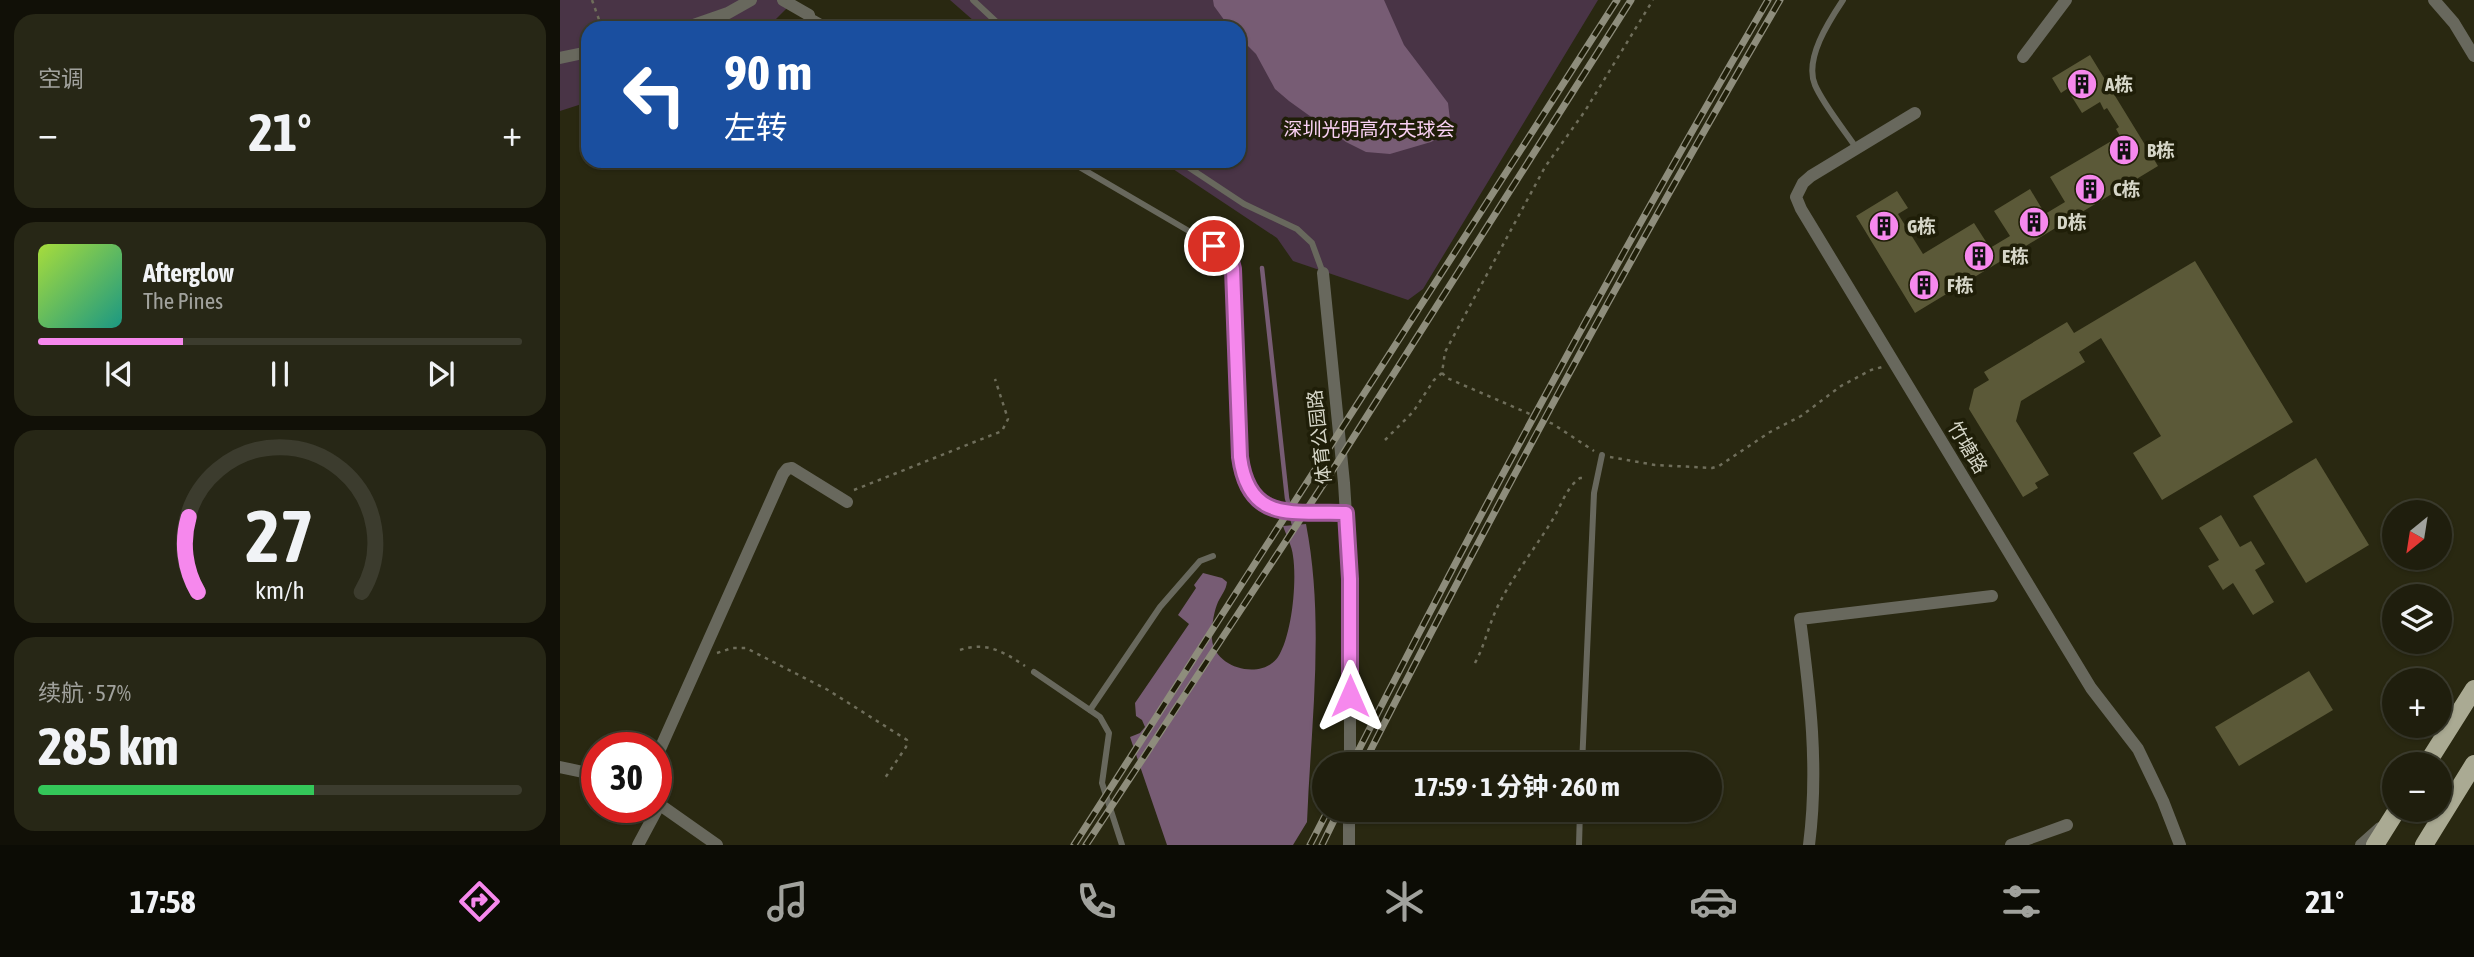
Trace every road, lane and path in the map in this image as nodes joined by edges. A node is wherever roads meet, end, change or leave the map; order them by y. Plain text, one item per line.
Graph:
1 (592, 0) edge
2 (751, 0) edge
3 (783, 0) edge
4 (973, 0) edge
5 (1653, 0) edge
6 (1843, 0) edge
7 (2067, 0) edge
8 (2434, 0) edge
9 (809, 15) joint
10 (600, 21) edge
11 (705, 21) edge
12 (820, 21) edge
13 (996, 21) edge
14 (581, 54) edge
15 (2474, 56) edge
16 (2023, 57) dead end
17 (560, 58) edge
18 (1915, 113) dead end
19 (1857, 149) junction
20 (1081, 168) edge
21 (1190, 168) edge
22 (1323, 273) joint
23 (1895, 364) junction
24 (1442, 373) junction
25 (995, 379) dead end
26 (1385, 440) dead end
27 (1602, 456) junction
28 (1596, 478) junction
29 (843, 499) joint
30 (1346, 513) junction
31 (1213, 556) dead end
32 (1992, 596) dead end
33 (960, 650) dead end
34 (703, 652) junction
35 (1475, 663) dead end
36 (1034, 672) joint
37 (2474, 690) edge
38 (1090, 710) junction
39 (668, 732) edge
40 (1350, 752) edge
41 (1583, 752) edge
42 (2434, 752) edge
43 (2474, 764) edge
44 (560, 767) edge
45 (581, 772) edge
46 (883, 781) dead end
47 (672, 813) edge
48 (1349, 822) edge
49 (1580, 822) edge
50 (2386, 822) edge
51 (2390, 822) edge
52 (648, 823) edge
53 (2067, 825) dead end
54 (638, 845) edge
55 (717, 845) edge
56 (1122, 845) edge
57 (1349, 845) edge
58 (1579, 845) edge
59 (1809, 845) edge
60 (2011, 845) edge
61 (2180, 845) edge
62 (2361, 845) edge
63 (2375, 845) edge
64 (2424, 845) edge

1 - 10 path
2 - 11 street
3 - 9 street
4 - 13 lane
5 - 24 path
6 - 19 lane
7 - 16 street
8 - 15 street
9 - 12 lane
14 - 17 street
18 - 19 street, 竹塘路
19 - 23 street, 竹塘路
20 - 30 lane
21 - 22 lane
22 - 30 street, 体育公园路
23 - 27 path
23 - 61 street, 竹塘路
24 - 26 path
24 - 27 path
25 - 29 path
27 - 28 lane
28 - 35 path
28 - 41 lane
29 - 34 street
30 - 40 street, 体育公园路
31 - 38 lane
32 - 59 street
33 - 36 path
34 - 39 street
34 - 46 path
36 - 38 lane
37 - 42 main road
38 - 56 lane
43 - 64 main road
44 - 45 street
47 - 55 street
48 - 57 street
49 - 58 lane
50 - 62 street
51 - 63 main road
52 - 54 street
53 - 60 street

